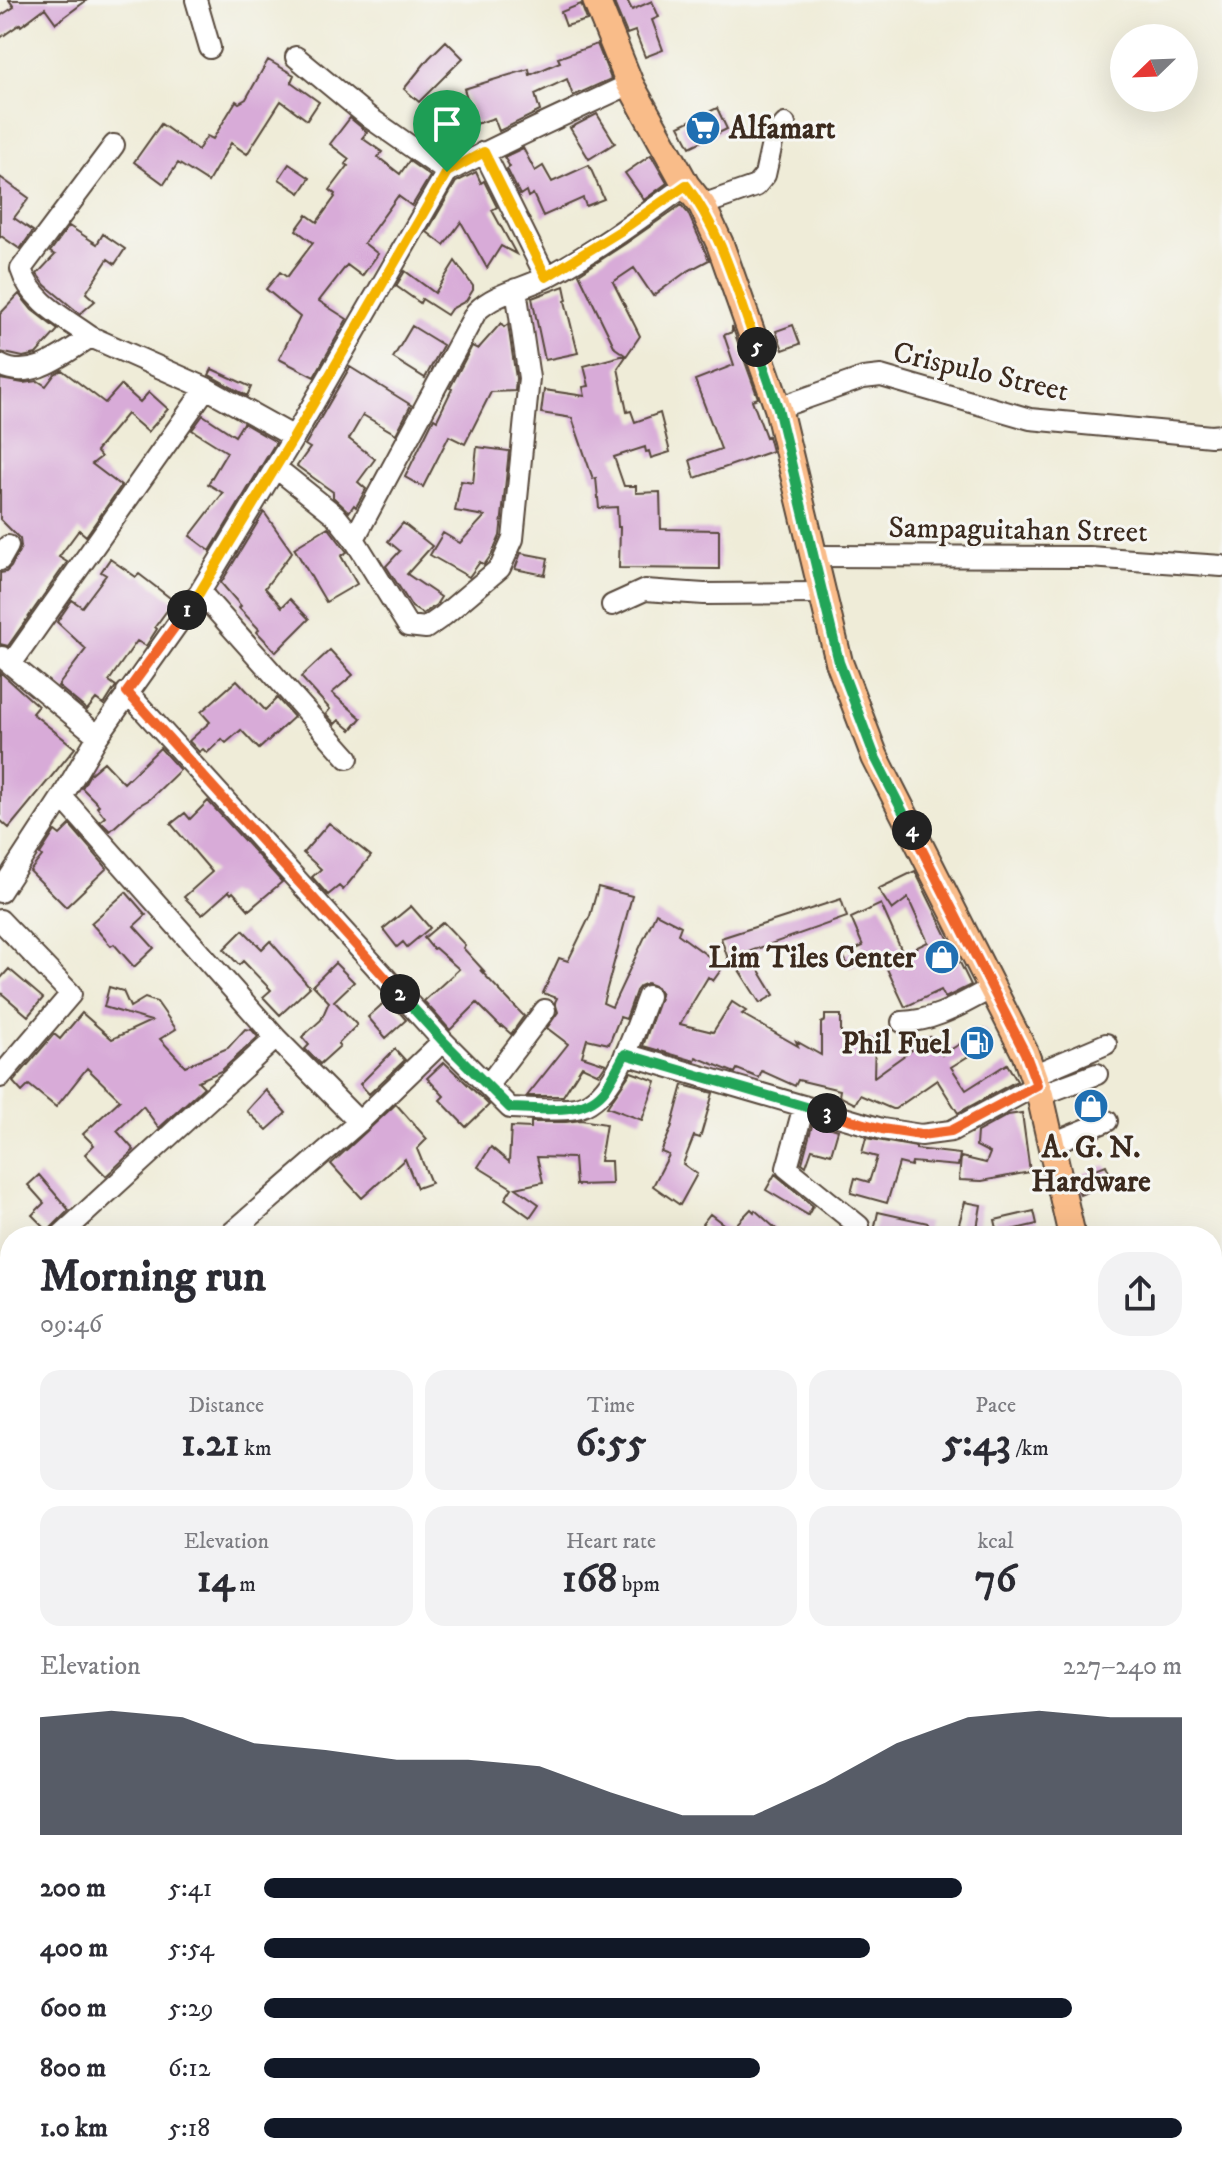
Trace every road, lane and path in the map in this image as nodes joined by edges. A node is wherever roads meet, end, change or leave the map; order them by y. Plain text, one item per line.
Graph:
1 (196, 0) edge
2 (596, 0) edge
3 (210, 48) dead end
4 (296, 57) dead end
5 (630, 84) junction
6 (785, 124) dead end
7 (114, 145) dead end
8 (484, 152) junction
9 (447, 172) junction
10 (694, 195) junction
11 (546, 277) junction
12 (516, 289) junction
13 (91, 337) junction
14 (0, 365) edge
15 (206, 388) junction
16 (778, 408) junction
17 (1222, 435) edge
18 (294, 437) junction
19 (275, 467) junction
20 (354, 539) junction
21 (813, 556) junction
22 (1222, 566) edge
23 (200, 592) junction
24 (821, 593) junction
25 (612, 605) dead end
26 (6, 660) edge
27 (127, 692) junction
28 (98, 736) junction
29 (348, 758) dead end
30 (62, 797) junction
31 (0, 892) edge
32 (0, 920) edge
33 (992, 988) junction
34 (648, 996) dead end
35 (545, 1010) dead end
36 (902, 1022) dead end
37 (276, 1038) junction
38 (443, 1041) junction
39 (1106, 1044) dead end
40 (625, 1054) junction
41 (1097, 1074) dead end
42 (0, 1077) edge
43 (488, 1085) junction
44 (1037, 1085) junction
45 (804, 1106) junction
46 (1107, 1121) dead end
47 (359, 1122) junction
48 (1050, 1144) junction
49 (71, 1226) edge
50 (239, 1226) edge
51 (859, 1226) dead end
52 (1070, 1226) edge

1 - 3 street
2 - 5 main road
4 - 9 street
5 - 8 street
5 - 10 main road
6 - 10 street
7 - 13 street
8 - 9 street
8 - 11 street
9 - 18 street
10 - 11 street
10 - 16 main road
11 - 12 street
12 - 20 street
12 - 20 street
13 - 14 street
13 - 15 street
15 - 18 street
15 - 26 street
16 - 17 street, Crispulo Street
16 - 21 main road
18 - 19 street
19 - 20 street
19 - 23 street
21 - 22 street, Sampaguitahan Street
21 - 24 main road
23 - 27 street
23 - 29 street
24 - 25 street
24 - 33 main road
26 - 28 street
27 - 28 street
27 - 38 street
28 - 30 street
30 - 31 street
30 - 37 street
32 - 42 street
33 - 36 street
33 - 44 main road
34 - 40 street
35 - 43 street
37 - 47 street
37 - 49 street
38 - 43 street
38 - 47 street
39 - 44 street
40 - 43 street
40 - 45 street
41 - 44 street
44 - 45 street
44 - 48 main road
45 - 51 street
46 - 48 street
47 - 50 street
48 - 52 main road

